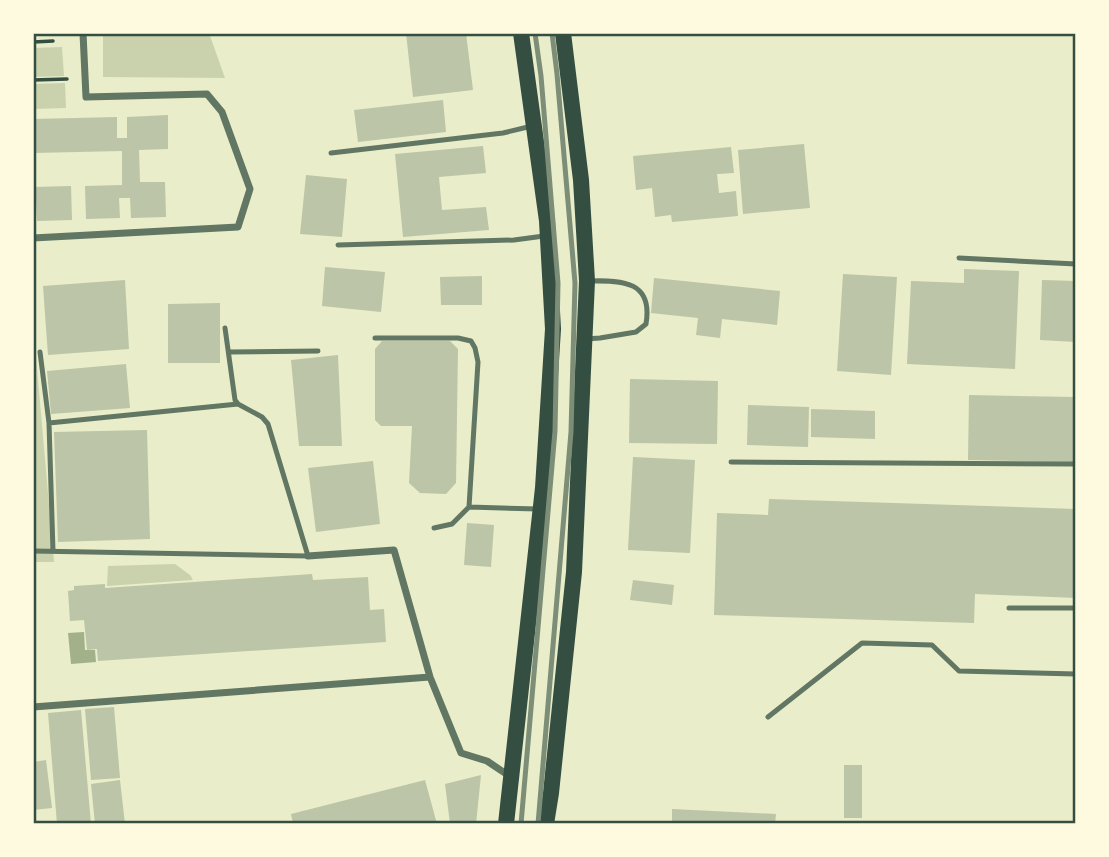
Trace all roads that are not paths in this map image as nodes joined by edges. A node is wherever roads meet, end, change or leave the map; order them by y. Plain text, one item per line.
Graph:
1 (83, 33) edge
2 (521, 33) edge
3 (563, 33) edge
4 (535, 126) junction
5 (331, 153) dead end
6 (548, 236) junction
7 (33, 238) edge
8 (338, 244) dead end
9 (959, 258) dead end
10 (1076, 264) edge
11 (587, 281) junction
12 (225, 328) dead end
13 (375, 338) dead end
14 (583, 339) junction
15 (318, 351) dead end
16 (40, 352) dead end
17 (229, 352) junction
18 (238, 404) junction
19 (49, 423) junction
20 (731, 462) dead end
21 (1076, 464) edge
22 (470, 507) junction
23 (541, 509) junction
24 (434, 528) dead end
25 (33, 551) edge
26 (53, 551) junction
27 (308, 556) junction
28 (1009, 608) dead end
29 (1076, 608) edge
30 (1076, 674) edge
31 (430, 677) junction
32 (33, 707) edge
33 (768, 717) dead end
34 (512, 777) junction
35 (506, 824) edge
36 (546, 824) edge

1 - 7 street
2 - 4 main road
3 - 11 main road
4 - 5 lane
4 - 6 main road
6 - 8 lane
6 - 23 main road
9 - 10 lane
11 - 14 main road
11 - 14 lane
12 - 17 lane
13 - 22 lane
14 - 36 main road
15 - 17 lane
16 - 19 lane
17 - 18 lane
18 - 19 lane
18 - 27 lane
19 - 26 lane
20 - 21 lane
22 - 23 lane
22 - 24 lane
23 - 34 main road
25 - 26 lane
26 - 27 lane
27 - 31 street
28 - 29 lane
30 - 33 lane
31 - 32 street
31 - 34 street
34 - 35 main road

